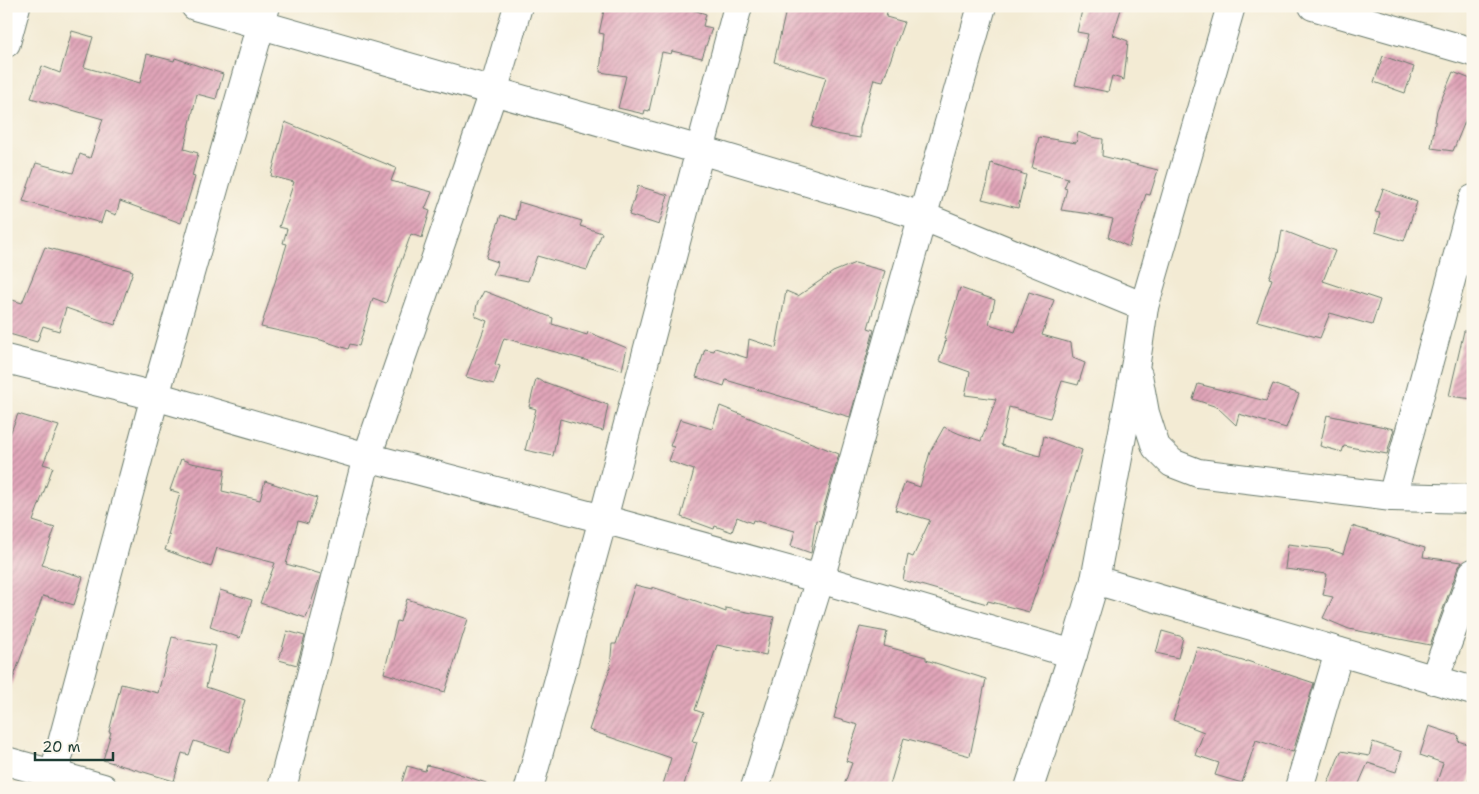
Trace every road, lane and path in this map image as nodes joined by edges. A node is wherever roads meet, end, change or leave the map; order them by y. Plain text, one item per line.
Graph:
1 (16, 6) edge
2 (195, 6) edge
3 (518, 6) edge
4 (738, 6) edge
5 (982, 6) edge
6 (1231, 6) edge
7 (1313, 6) edge
8 (264, 16) edge
9 (6, 43) edge
10 (1473, 52) edge
11 (493, 92) junction
12 (700, 150) junction
13 (1473, 199) edge
14 (922, 216) junction
15 (1144, 306) junction
16 (6, 359) edge
17 (1136, 362) junction
18 (155, 396) junction
19 (367, 458) junction
20 (1392, 497) junction
21 (1473, 499) edge
22 (603, 519) junction
23 (1473, 573) edge
24 (820, 579) junction
25 (1095, 580) junction
26 (1339, 652) junction
27 (1073, 654) junction
28 (1434, 680) junction
29 (1473, 691) edge
30 (6, 761) edge
31 (52, 781) edge
32 (102, 788) edge
33 (282, 788) edge
34 (529, 788) edge
35 (755, 788) edge
36 (1029, 788) edge
37 (1299, 788) edge

1 - 9 street
2 - 8 street
3 - 11 street
4 - 12 street
5 - 14 street
6 - 15 street
7 - 10 street
8 - 11 street
8 - 18 street
11 - 12 street
11 - 19 street
12 - 14 street
12 - 22 street
13 - 20 street
14 - 15 street
14 - 24 street
15 - 17 street
16 - 18 street
17 - 20 street
17 - 25 street
18 - 19 street
18 - 31 street
19 - 22 street
19 - 33 street
20 - 21 street
22 - 24 street
22 - 34 street
23 - 28 street
24 - 27 street
24 - 35 street
25 - 26 street
25 - 27 street
26 - 28 street
26 - 37 street
27 - 36 street
28 - 29 street
30 - 31 street
31 - 32 street

